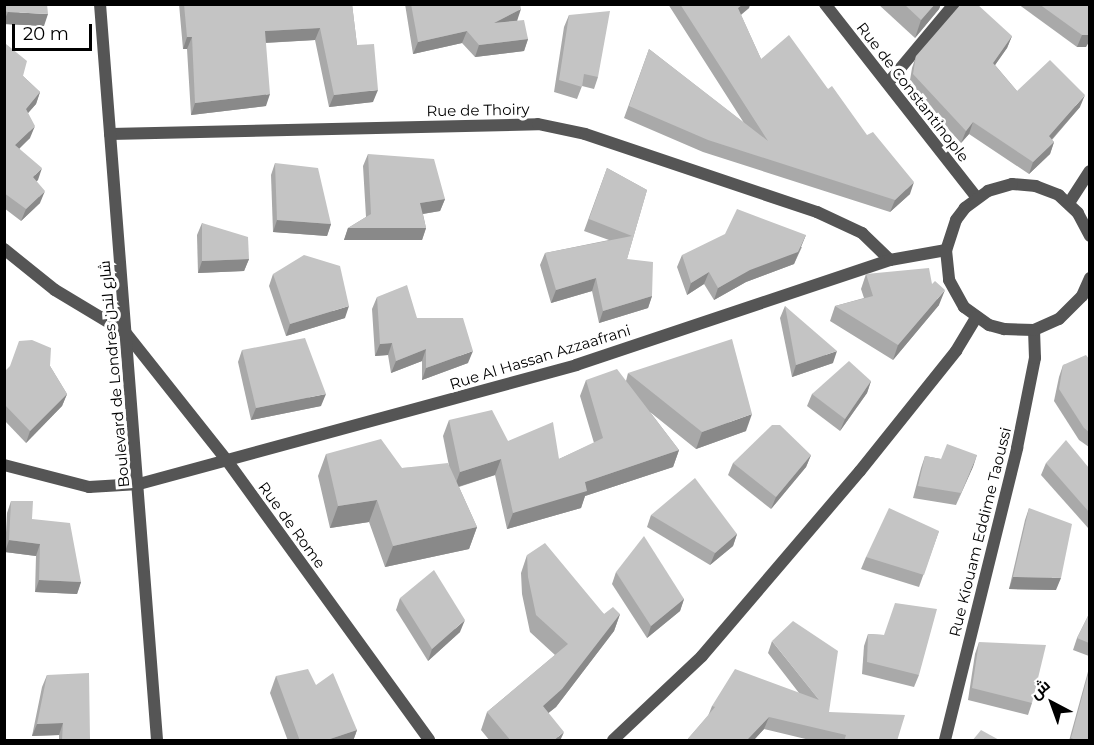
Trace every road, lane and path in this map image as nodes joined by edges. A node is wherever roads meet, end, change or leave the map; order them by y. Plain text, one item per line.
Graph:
1 (100, 4) edge
2 (825, 4) edge
3 (954, 4) edge
4 (888, 83) junction
5 (110, 134) junction
6 (1089, 171) edge
7 (977, 198) junction
8 (1069, 203) junction
9 (1089, 236) edge
10 (4, 249) edge
11 (946, 250) junction
12 (890, 260) junction
13 (1089, 278) edge
14 (1086, 300) edge
15 (976, 318) junction
16 (1034, 330) junction
17 (125, 332) junction
18 (228, 462) junction
19 (4, 465) edge
20 (139, 484) junction
21 (157, 741) edge
22 (429, 741) edge
23 (613, 741) edge
24 (945, 741) edge

1 - 5 street, Boulevard de Londres شارع لندن
2 - 4 street, Rue de Constantinople
3 - 4 street
4 - 7 street, Rue de Constantinople
5 - 12 street, Rue de Thoiry
5 - 17 street, Boulevard de Londres شارع لندن
6 - 8 street
7 - 8 street
7 - 11 street
8 - 9 street
10 - 17 street
11 - 12 street, Rue Al Hassan Azzaafrani
11 - 15 street
12 - 18 street, Rue Al Hassan Azzaafrani
13 - 14 street
14 - 16 street
15 - 16 street
15 - 23 street
16 - 24 street, Rue Kiouam Eddime Taoussi
17 - 18 street, Rue de Rome
17 - 20 street, Boulevard de Londres شارع لندن
18 - 20 street, Rue Al Hassan Azzaafrani
18 - 22 street, Rue de Rome
19 - 20 street, Rue Al Hassan Azzaafrani
20 - 21 street, Boulevard de Londres شارع لندن

